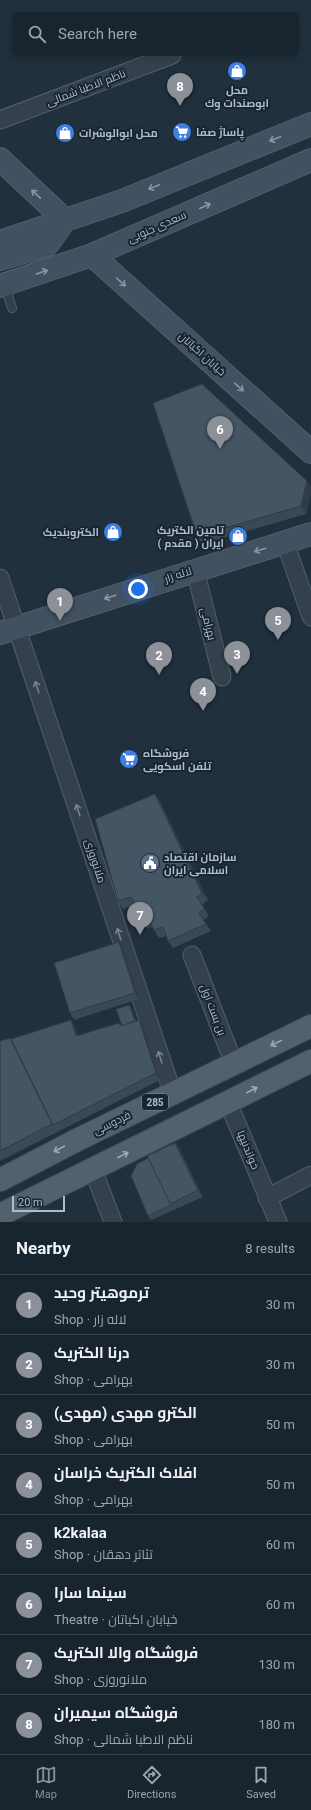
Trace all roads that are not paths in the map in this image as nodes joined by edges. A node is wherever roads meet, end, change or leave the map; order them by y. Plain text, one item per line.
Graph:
1 (172, 56) dead end
2 (0, 120) edge
3 (311, 124) edge
4 (0, 159) edge
5 (311, 160) edge
6 (62, 217) junction
7 (0, 235) edge
8 (0, 242) edge
9 (92, 255) junction
10 (0, 259) edge
11 (2, 286) edge
12 (12, 308) dead end
13 (311, 452) edge
14 (311, 534) edge
15 (285, 542) junction
16 (194, 570) junction
17 (0, 578) edge
18 (311, 617) edge
19 (9, 630) edge
20 (222, 677) dead end
21 (192, 955) dead end
22 (311, 1026) edge
23 (311, 1061) edge
24 (234, 1064) junction
25 (172, 1094) junction
26 (228, 1102) junction
27 (79, 1139) junction
28 (92, 1170) junction
29 (311, 1175) edge
30 (0, 1180) edge
31 (267, 1198) junction
32 (0, 1215) edge
33 (113, 1222) edge
34 (278, 1222) edge

1 - 2 street, ناظم الاطبا شمالی
3 -> 6 main road
6 -> 4 main road
9 -> 5 main road, سعدی جنوبی
6 - 7 lane
6 - 8 main road
6 - 10 main road
11 -> 9 main road, سعدی جنوبی
9 -> 13 main road, خیابان اکباتان
11 - 12 lane
14 - 15 main road, لاله زار
15 -> 16 main road, لاله زار
15 - 18 street
16 -> 19 main road, لاله زار
16 - 20 street, بهرامی
17 - 19 street, ملانوروزی
25 -> 19 street, ملانوروزی
21 - 24 street, بن بست اول
22 -> 24 main road, فردوسی / 285
26 -> 23 main road
24 - 25 main road, فردوسی / 285
25 - 27 main road, فردوسی / 285
28 -> 26 main road
26 - 31 street, خواندنیها
27 - 28 main road
27 -> 30 main road, فردوسی / 285
28 - 32 main road
28 - 33 street
29 - 31 street
31 - 34 street, خواندنیها

